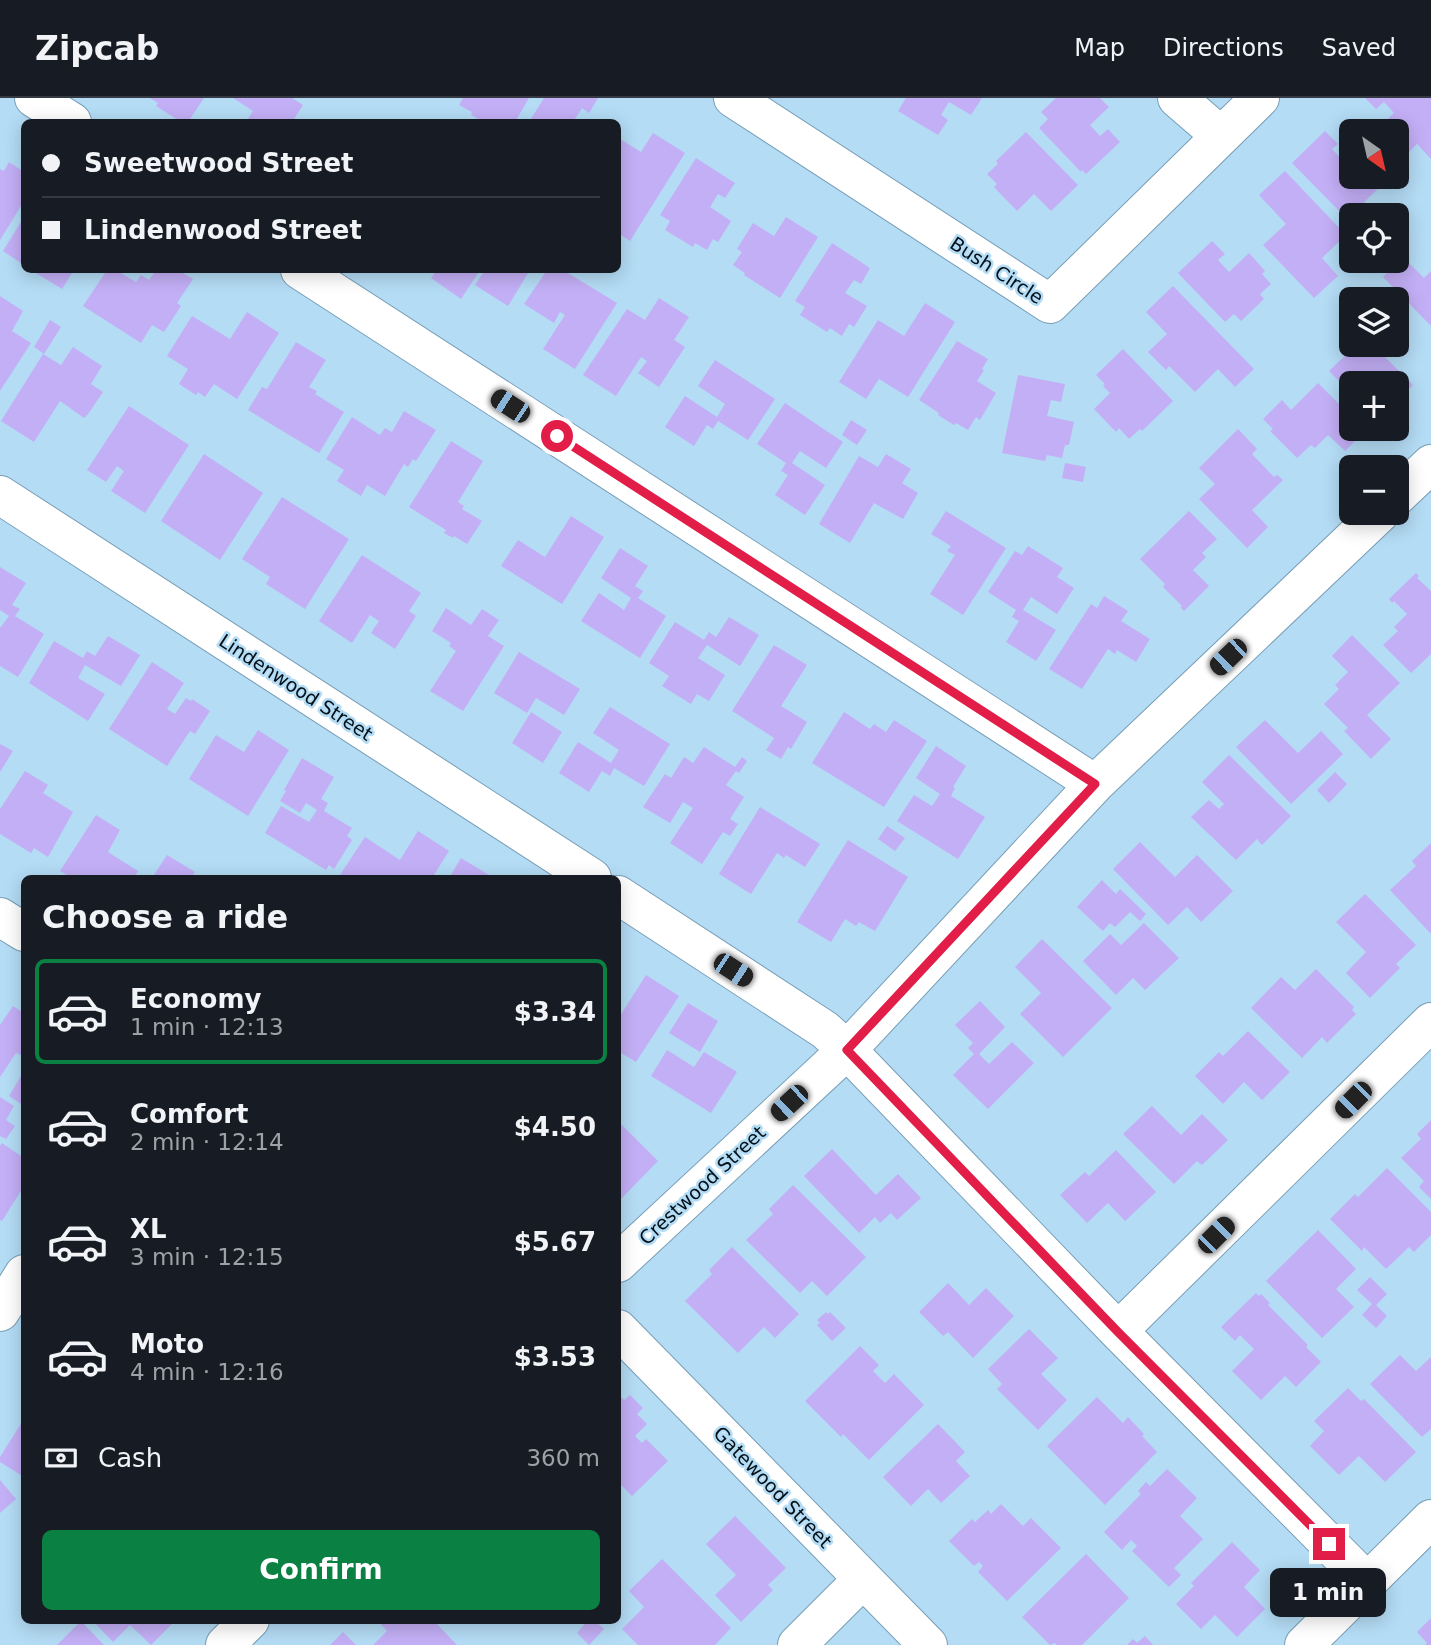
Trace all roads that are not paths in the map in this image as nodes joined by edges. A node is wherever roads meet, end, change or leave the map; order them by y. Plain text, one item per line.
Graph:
1 (34, 98) edge
2 (733, 98) edge
3 (1177, 98) edge
4 (1260, 98) edge
5 (67, 119) edge
6 (1221, 136) junction
7 (305, 273) edge
8 (1431, 464) edge
9 (1409, 485) edge
10 (0, 495) edge
11 (1367, 525) edge
12 (1095, 784) junction
13 (587, 875) edge
14 (621, 897) edge
15 (0, 917) edge
16 (21, 930) edge
17 (1431, 1023) edge
18 (847, 1050) junction
19 (621, 1260) edge
20 (21, 1279) edge
21 (0, 1312) edge
22 (621, 1332) edge
23 (1118, 1332) junction
24 (1431, 1519) edge
25 (863, 1579) junction
26 (1367, 1582) junction
27 (246, 1624) edge
28 (225, 1645) edge
29 (797, 1645) edge
30 (928, 1645) edge
31 (1304, 1645) edge

1 - 5 street
2 - 6 street, Bush Circle
3 - 6 street
4 - 6 street, Bush Circle
7 - 12 street
8 - 9 street
10 - 13 street, Lindenwood Street
11 - 12 street, Crestwood Street
12 - 18 street, Crestwood Street
14 - 18 street
15 - 16 street
17 - 23 street
18 - 19 street, Crestwood Street
18 - 23 street
20 - 21 street
22 - 25 street, Gatewood Street
23 - 26 street
24 - 26 street
25 - 29 street
25 - 30 street, Gatewood Street
26 - 31 street
27 - 28 street

